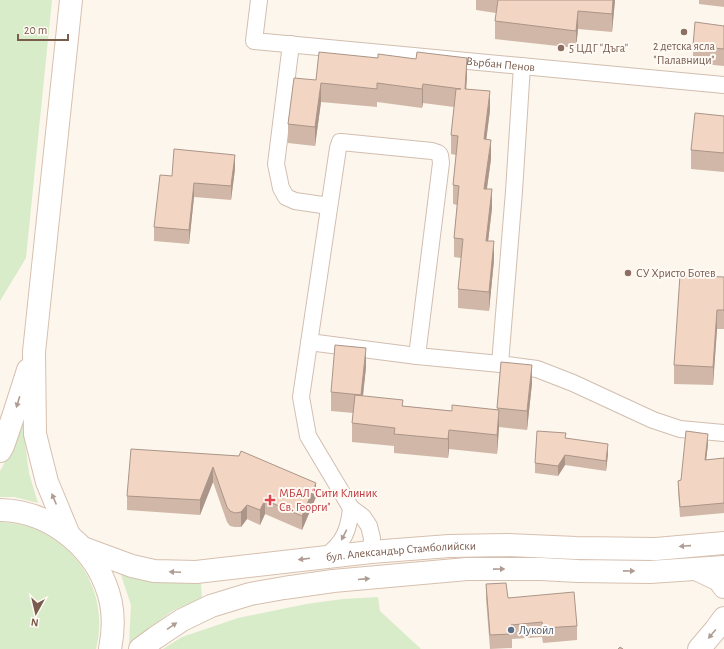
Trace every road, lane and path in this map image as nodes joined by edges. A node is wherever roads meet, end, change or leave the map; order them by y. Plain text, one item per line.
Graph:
1 (71, 0) edge
2 (259, 0) edge
3 (291, 44) junction
4 (522, 66) junction
5 (724, 85) edge
6 (329, 206) junction
7 (309, 342) junction
8 (34, 352) junction
9 (418, 356) junction
10 (500, 364) junction
11 (724, 433) edge
12 (0, 451) edge
13 (351, 508) junction
14 (0, 510) edge
15 (76, 542) junction
16 (724, 544) edge
17 (576, 548) junction
18 (371, 552) junction
19 (326, 556) junction
20 (724, 567) edge
21 (696, 569) junction
22 (432, 572) junction
23 (724, 587) edge
24 (284, 588) junction
25 (724, 618) edge
26 (110, 649) edge
27 (140, 649) edge
28 (699, 649) edge

1 - 8 main road
2 - 3 street, Върбан Пенов
3 - 4 street, Върбан Пенов
3 - 6 street
4 - 5 street, Върбан Пенов
4 - 10 street
6 - 7 street
6 - 9 street
7 - 9 street
7 - 13 street
8 -> 12 main road
15 -> 8 main road
9 - 10 street
10 - 11 street
13 - 18 street
13 -> 19 street
14 - 15 main road
19 -> 15 main road, бул. Александър Стамболийски
15 - 26 main road
16 -> 17 main road, бул. Александър Стамболийски
17 - 18 main road, бул. Александър Стамболийски
17 - 22 main road
18 - 19 main road, бул. Александър Стамболийски
18 - 24 main road
20 - 21 main road, бул. Александър Стамболийски
22 -> 21 main road, бул. Александър Стамболийски
21 - 23 main road
24 -> 22 main road, бул. Александър Стамболийски
27 -> 24 main road, бул. Александър Стамболийски
25 -> 28 main road

